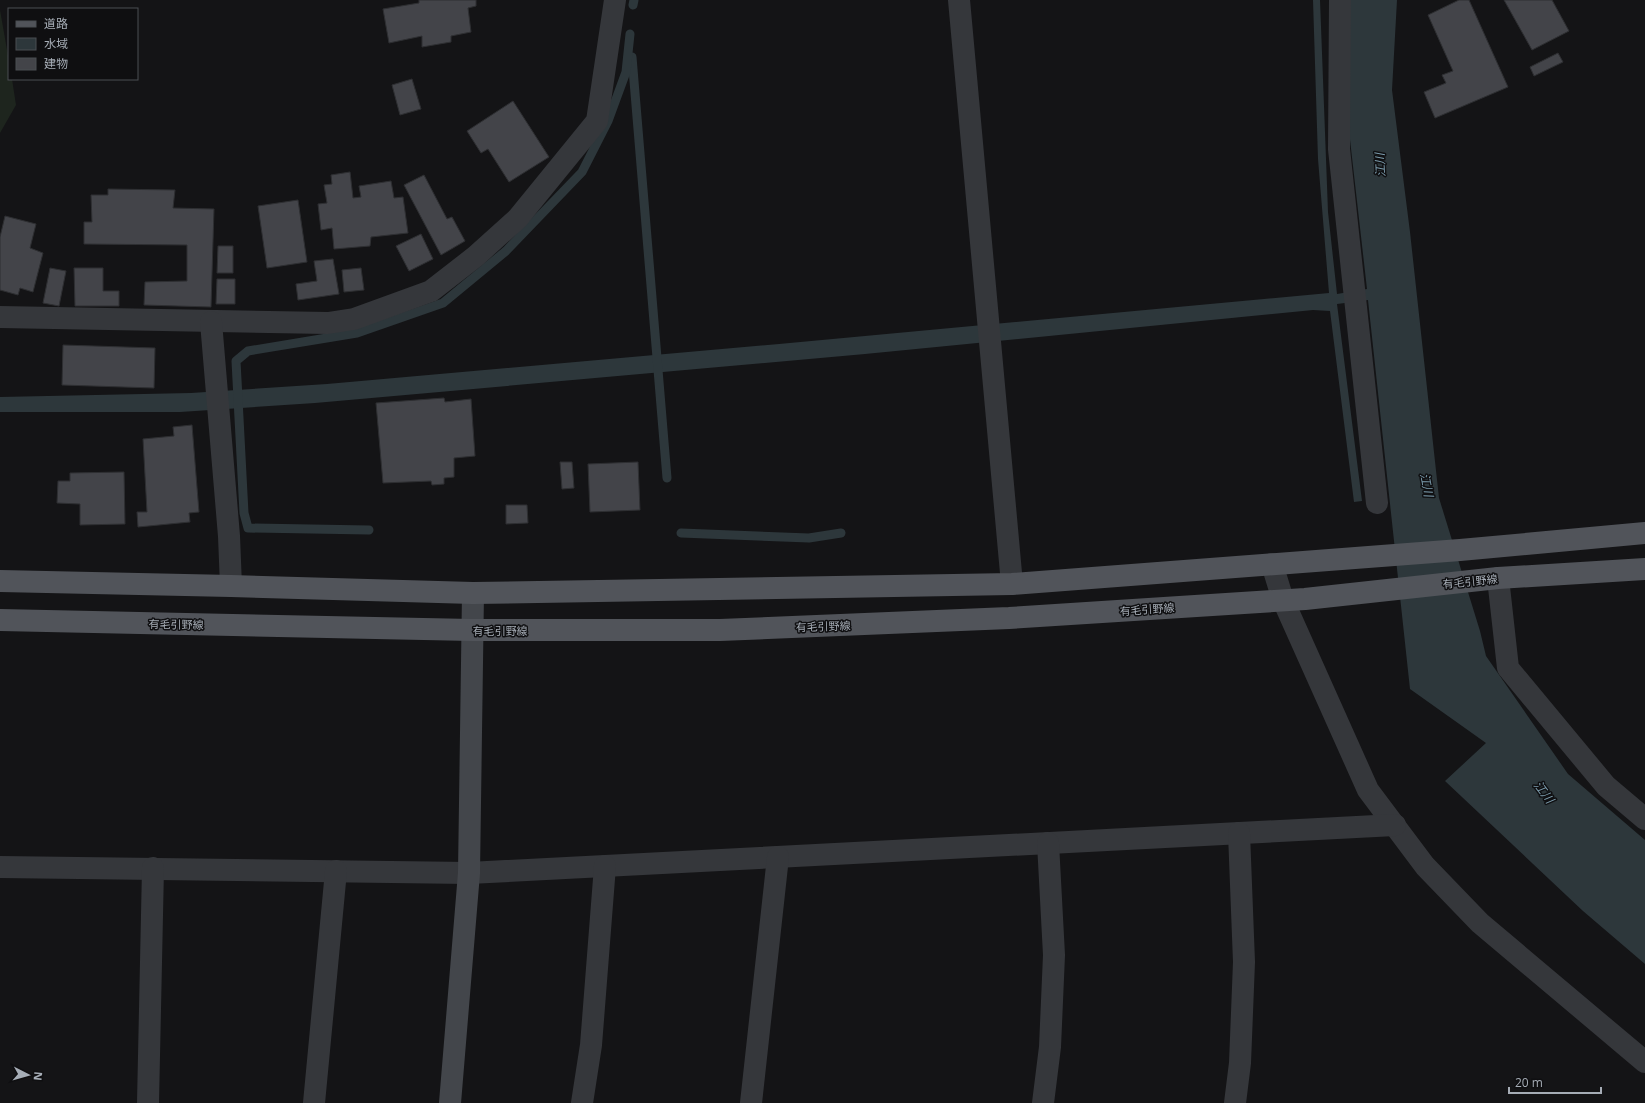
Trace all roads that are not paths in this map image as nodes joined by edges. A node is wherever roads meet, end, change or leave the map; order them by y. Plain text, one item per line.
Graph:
1 (615, 0) edge
2 (959, 0) edge
3 (1340, 0) edge
4 (0, 317) edge
5 (211, 322) junction
6 (1377, 503) dead end
7 (1645, 532) edge
8 (1282, 563) junction
9 (1645, 569) edge
10 (1498, 578) junction
11 (0, 582) edge
12 (1012, 584) junction
13 (231, 586) junction
14 (473, 593) junction
15 (1283, 600) junction
16 (0, 620) edge
17 (472, 630) junction
18 (1645, 819) edge
19 (1395, 825) junction
20 (1239, 833) junction
21 (1048, 843) junction
22 (778, 857) junction
23 (605, 866) junction
24 (0, 867) edge
25 (153, 868) junction
26 (336, 871) junction
27 (469, 873) junction
28 (1645, 1062) edge
29 (148, 1103) edge
30 (314, 1103) edge
31 (450, 1103) edge
32 (582, 1103) edge
33 (751, 1103) edge
34 (1043, 1103) edge
35 (1235, 1103) edge

1 - 5 street
2 - 12 street
3 - 6 street
4 - 5 street
5 - 13 street
7 - 8 main road
8 - 12 main road
8 - 15 street
9 - 10 main road, 有毛引野線
10 - 15 main road, 有毛引野線
10 - 18 street
11 - 13 main road
12 - 14 main road
13 - 14 main road
14 - 17 street
15 - 17 main road, 有毛引野線
15 - 19 street
16 - 17 main road, 有毛引野線
17 - 27 street
19 - 20 street
19 - 28 street
20 - 21 street
20 - 35 street
21 - 22 street
21 - 34 street
22 - 23 street
22 - 33 street
23 - 27 street
23 - 32 street
24 - 25 street
25 - 26 street
25 - 29 street
26 - 27 street
26 - 30 street
27 - 31 street

